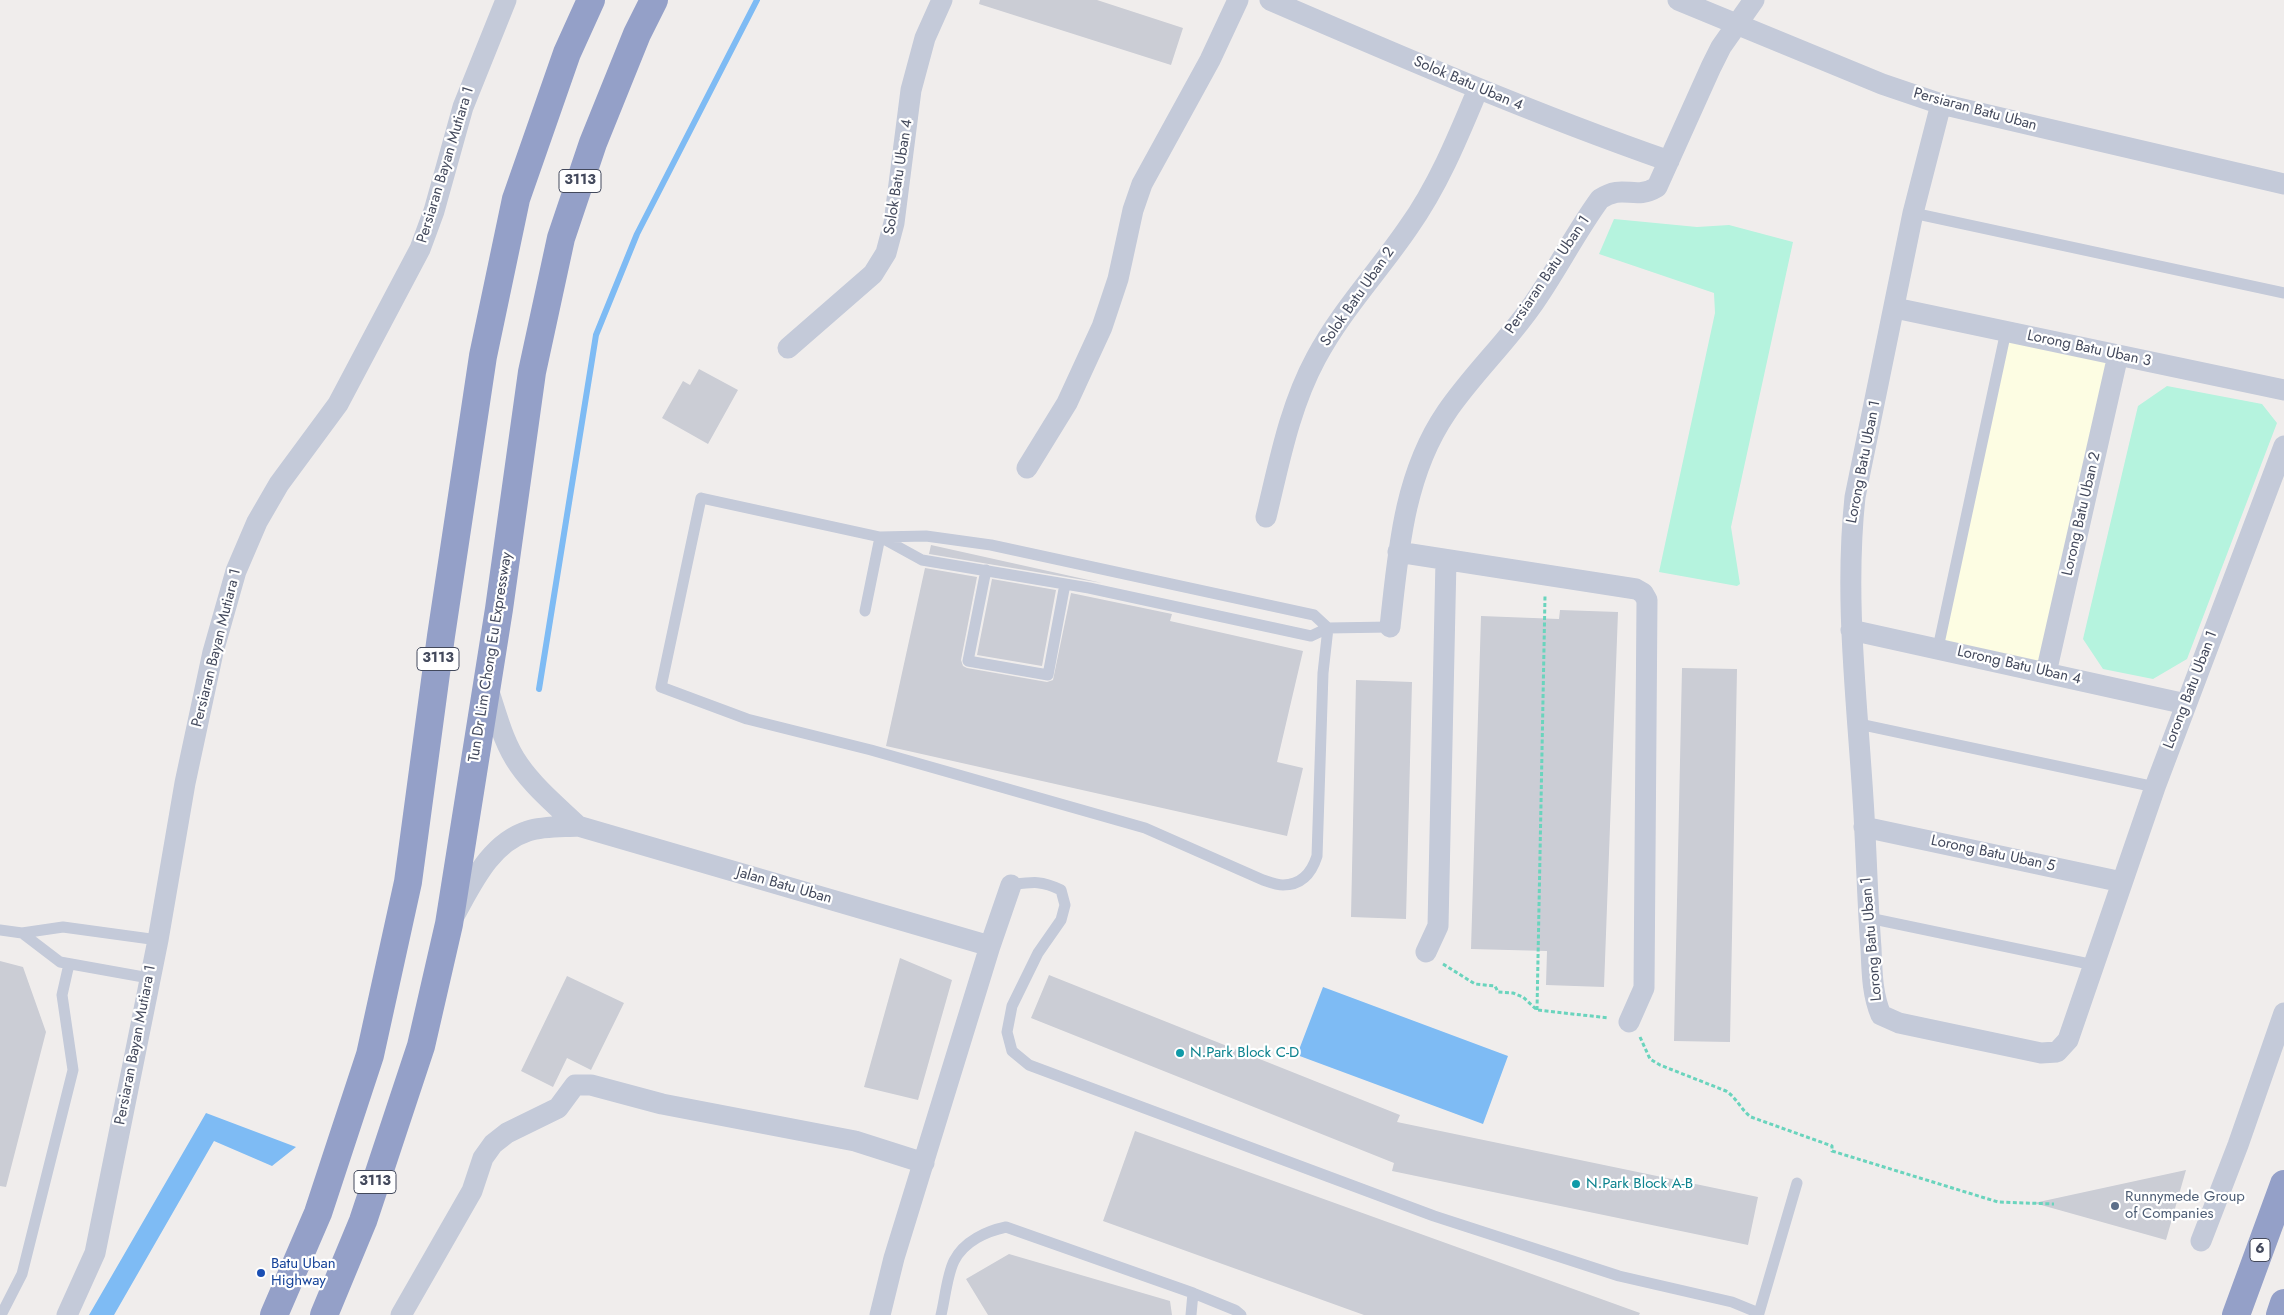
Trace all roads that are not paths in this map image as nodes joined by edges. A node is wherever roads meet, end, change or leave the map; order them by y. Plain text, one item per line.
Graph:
1 (506, 0) edge
2 (591, 0) edge
3 (654, 0) edge
4 (942, 0) edge
5 (1238, 0) edge
6 (1270, 0) edge
7 (1678, 0) edge
8 (1754, 0) edge
9 (1737, 24) junction
10 (1478, 89) junction
11 (1941, 104) junction
12 (1669, 161) junction
13 (2284, 184) edge
14 (1913, 213) junction
15 (2284, 293) edge
16 (1895, 308) junction
17 (2006, 331) junction
18 (788, 348) dead end
19 (2118, 355) junction
20 (2284, 390) edge
21 (2284, 446) edge
22 (1027, 468) dead end
23 (1266, 518) dead end
24 (880, 537) junction
25 (1398, 552) junction
26 (1446, 560) junction
27 (986, 570) junction
28 (1065, 584) junction
29 (865, 611) dead end
30 (1390, 627) joint
31 (1328, 628) junction
32 (1851, 630) junction
33 (1938, 648) junction
34 (2046, 673) junction
35 (487, 686) junction
36 (2186, 704) junction
37 (1859, 724) junction
38 (2155, 787) junction
39 (578, 826) junction
40 (1864, 827) junction
41 (2122, 882) junction
42 (1011, 885) joint
43 (1869, 918) junction
44 (449, 924) junction
45 (0, 930) edge
46 (22, 933) junction
47 (158, 940) junction
48 (990, 946) junction
49 (1426, 952) road end
50 (69, 964) junction
51 (2094, 966) junction
52 (150, 978) junction
53 (2284, 1013) edge
54 (1629, 1022) road end
55 (924, 1163) junction
56 (1797, 1183) dead end
57 (2284, 1184) edge
58 (2201, 1241) dead end
59 (1193, 1293) junction
60 (2284, 1303) edge
61 (1758, 1314) edge
62 (1, 1315) edge
63 (67, 1315) edge
64 (274, 1315) edge
65 (324, 1315) edge
66 (401, 1315) edge
67 (880, 1315) edge
68 (941, 1315) edge
69 (1191, 1315) edge
70 (1241, 1315) edge
71 (2236, 1315) edge
72 (2280, 1315) edge

1 - 47 street, Persiaran Bayan Mutiara 1
2 - 64 highway, 3113
3 - 35 highway, Tun Dr Lim Chong Eu Expressway / 3113
4 - 18 street, Solok Batu Uban 4
5 - 22 street
6 - 10 street, Solok Batu Uban 4
7 - 9 street, Persiaran Batu Uban
8 - 9 street, Persiaran Batu Uban 1
9 - 11 street, Persiaran Batu Uban
9 - 12 street, Persiaran Batu Uban 1
10 - 12 street, Solok Batu Uban 4
10 - 23 street, Solok Batu Uban 2
11 - 13 street, Persiaran Batu Uban
11 - 14 street, Lorong Batu Uban 1
12 - 25 street, Persiaran Batu Uban 1
14 - 15 lane
14 - 16 street, Lorong Batu Uban 1
16 - 17 street, Lorong Batu Uban 3
16 - 32 street, Lorong Batu Uban 1
17 - 19 street, Lorong Batu Uban 3
17 - 33 lane
19 - 20 street, Lorong Batu Uban 3
19 - 34 street, Lorong Batu Uban 2
21 - 36 street, Lorong Batu Uban 1
24 - 27 lane
24 - 29 lane
24 - 31 lane
24 - 31 lane
25 - 26 street
25 - 30 street, Persiaran Batu Uban 1
26 - 49 street
26 - 54 street
27 - 28 lane
27 - 28 lane
28 - 31 lane
30 - 31 lane
32 - 33 street, Lorong Batu Uban 4
32 - 37 street, Lorong Batu Uban 1
33 - 34 street, Lorong Batu Uban 4
34 - 36 street, Lorong Batu Uban 4
35 - 39 street, Jalan Batu Uban
35 - 44 highway, Tun Dr Lim Chong Eu Expressway / 3113
36 - 38 street, Lorong Batu Uban 1
37 - 38 lane
37 - 40 street, Lorong Batu Uban 1
38 - 41 street, Lorong Batu Uban 1
39 - 44 street, Jalan Batu Uban
39 - 48 street, Jalan Batu Uban
40 - 41 street, Lorong Batu Uban 5
40 - 43 street, Lorong Batu Uban 1
41 - 51 street, Lorong Batu Uban 1
42 - 48 street
42 - 61 lane
43 - 51 lane
43 - 51 street, Lorong Batu Uban 1
44 - 65 highway, Tun Dr Lim Chong Eu Expressway / 3113
45 - 46 lane
46 - 47 lane
46 - 50 lane
47 - 52 street, Persiaran Bayan Mutiara 1
48 - 55 street
50 - 52 lane
50 - 62 lane
52 - 63 street, Persiaran Bayan Mutiara 1
53 - 58 street
55 - 66 street
55 - 67 street
56 - 61 lane
57 - 71 highway, 6
59 - 68 lane
59 - 69 lane
59 - 70 lane
60 - 72 highway

